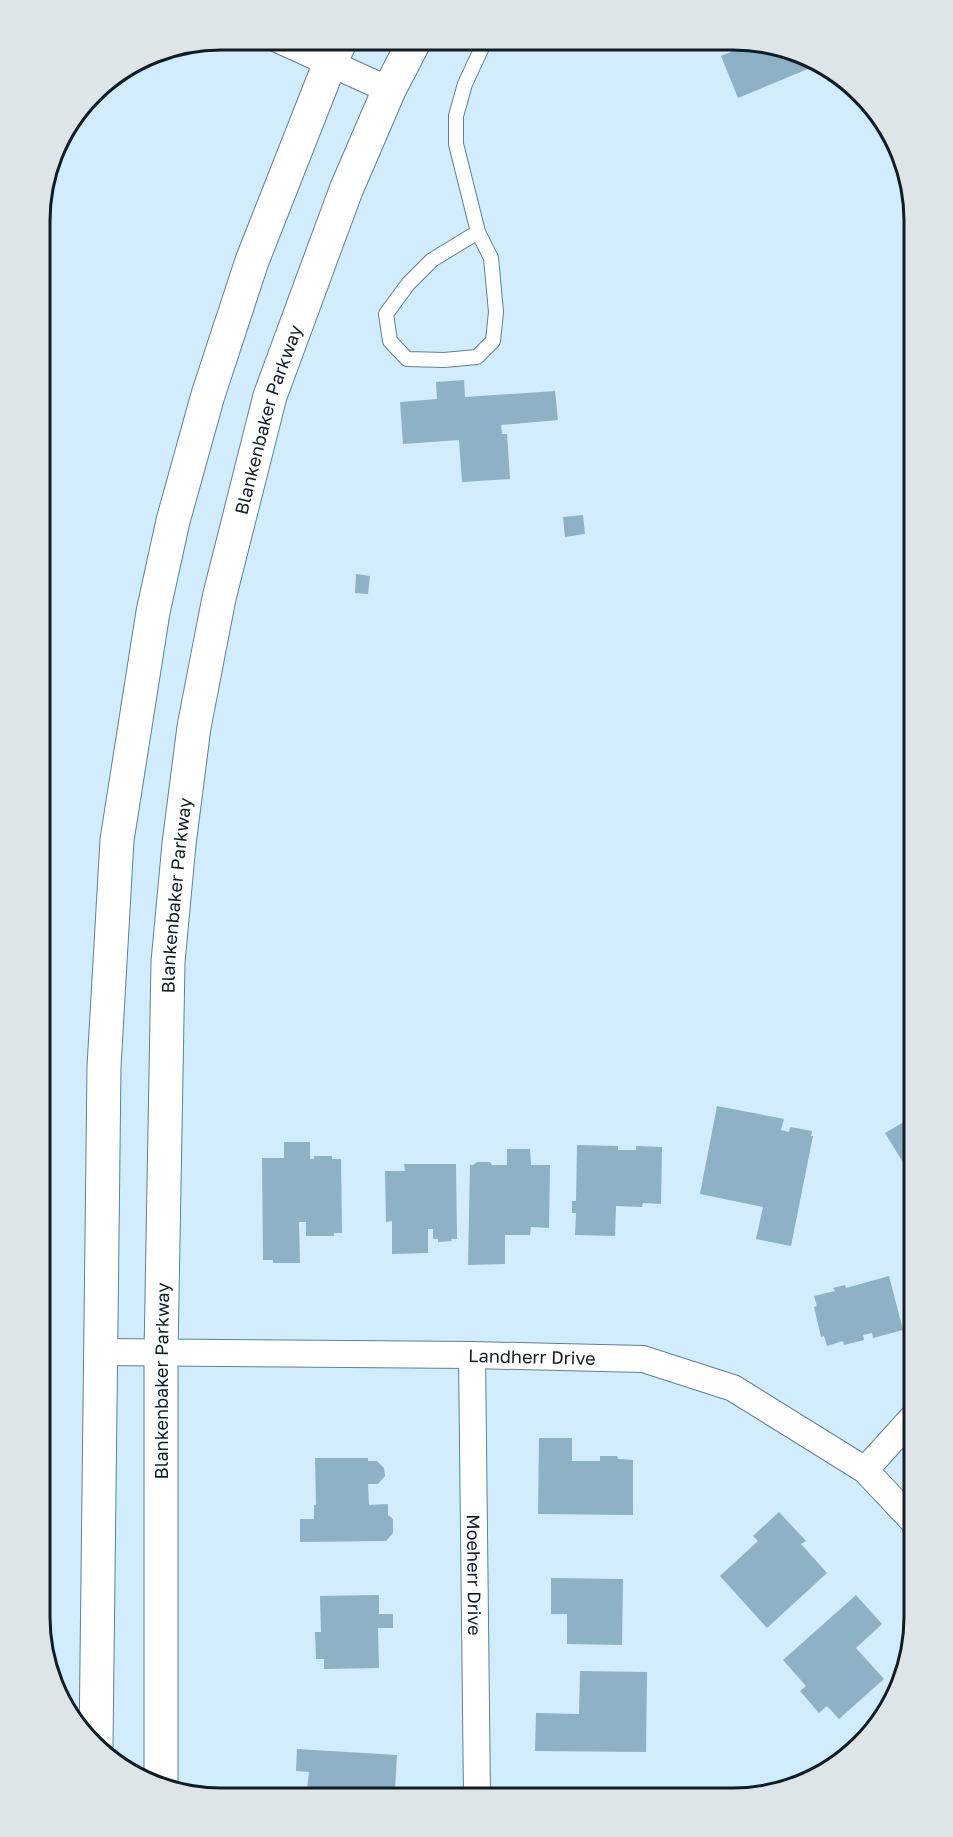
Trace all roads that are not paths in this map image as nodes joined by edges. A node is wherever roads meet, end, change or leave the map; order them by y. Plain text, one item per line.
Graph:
1 (410, 50) edge
2 (481, 50) edge
3 (336, 51) edge
4 (389, 90) junction
5 (478, 232) junction
6 (99, 1352) junction
7 (161, 1353) junction
8 (472, 1355) junction
9 (903, 1428) edge
10 (865, 1470) junction
11 (903, 1510) edge
12 (96, 1733) edge
13 (161, 1776) edge
14 (477, 1788) edge

1 - 4 main road, Blankenbaker Parkway
2 - 5 lane
3 - 4 street
3 - 6 main road
4 - 7 main road, Blankenbaker Parkway
5 - 5 lane
6 - 7 street, Landherr Drive
6 - 12 main road
7 - 8 street, Landherr Drive
7 - 13 main road, Blankenbaker Parkway
8 - 10 street, Landherr Drive
8 - 14 street, Moeherr Drive
9 - 10 street
10 - 11 street, Landherr Drive

